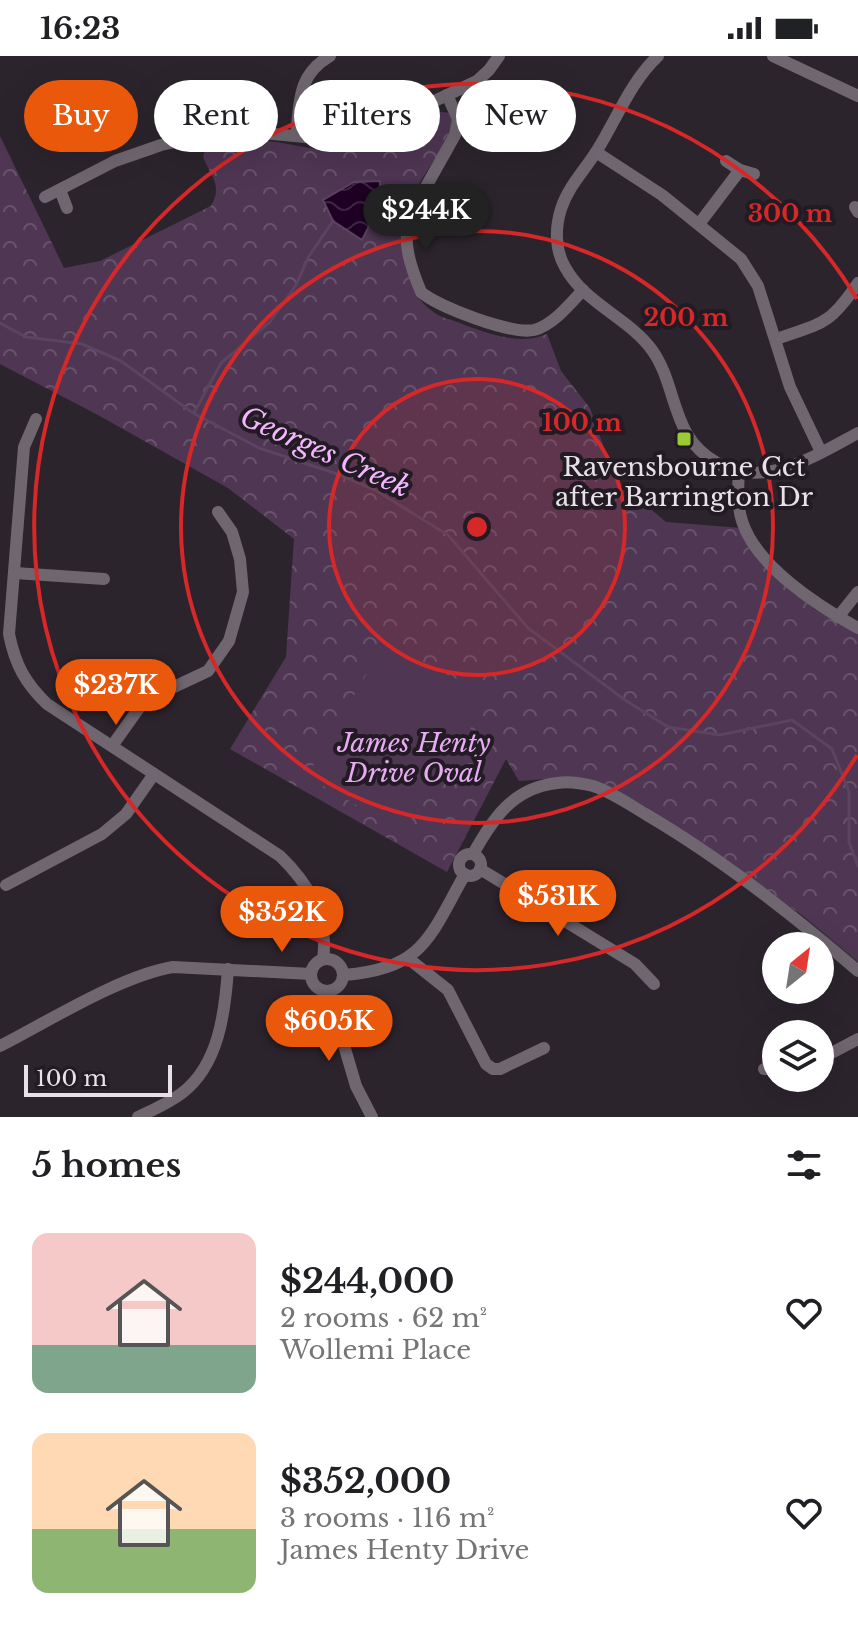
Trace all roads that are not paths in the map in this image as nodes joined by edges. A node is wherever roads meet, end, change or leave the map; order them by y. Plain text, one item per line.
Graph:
1 (330, 56) edge
2 (499, 56) edge
3 (658, 56) edge
4 (781, 58) edge
5 (305, 80) edge
6 (447, 95) junction
7 (858, 96) edge
8 (440, 98) edge
9 (294, 136) edge
10 (596, 152) junction
11 (726, 161) dead end
12 (740, 170) junction
13 (754, 174) dead end
14 (60, 190) junction
15 (45, 197) dead end
16 (67, 208) dead end
17 (699, 224) junction
18 (858, 283) edge
19 (583, 290) junction
20 (776, 339) junction
21 (36, 419) dead end
22 (858, 433) edge
23 (821, 452) junction
24 (739, 471) junction
25 (218, 512) dead end
26 (15, 573) junction
27 (104, 579) dead end
28 (858, 592) edge
29 (838, 617) junction
30 (858, 628) edge
31 (112, 746) junction
32 (154, 774) junction
33 (473, 854) junction
34 (480, 869) junction
35 (465, 874) junction
36 (6, 885) dead end
37 (323, 959) junction
38 (409, 959) junction
39 (228, 969) junction
40 (858, 971) edge
41 (311, 974) junction
42 (344, 975) junction
43 (654, 984) dead end
44 (328, 991) junction
45 (858, 1039) edge
46 (0, 1046) edge
47 (544, 1048) dead end
48 (834, 1052) edge
49 (138, 1117) edge
50 (372, 1117) edge

1 - 5 street
2 - 6 street
3 - 10 street
4 - 7 street
6 - 8 street
6 - 19 street
9 - 14 street
10 - 17 street
10 - 19 street
11 - 12 street
12 - 13 street
12 - 17 street
14 - 15 street
14 - 16 street
17 - 20 street
18 - 20 street
19 - 24 street
20 - 23 street
21 - 26 street
22 - 23 street
23 - 24 street
24 - 29 street
25 - 31 street
26 - 27 street
26 - 31 street
28 - 29 street
29 - 30 street
31 - 32 street
32 - 36 street
32 - 37 street
33 - 34 street
33 - 35 street
33 - 40 street
34 - 35 street
34 - 43 street
35 - 38 street
37 - 41 street
37 - 42 street
38 - 42 street
38 - 47 street
39 - 41 street
39 - 46 street
39 - 49 street
41 - 44 street
42 - 44 street
44 - 50 street
45 - 48 street

